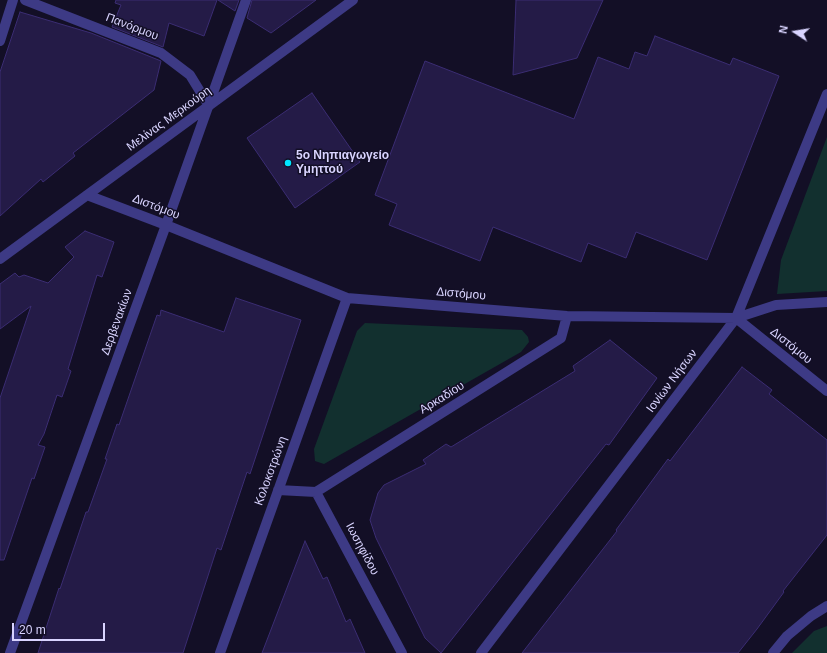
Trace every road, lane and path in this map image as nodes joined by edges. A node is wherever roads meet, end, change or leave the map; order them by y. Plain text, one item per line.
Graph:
1 (13, 0) edge
2 (25, 0) edge
3 (246, 0) edge
4 (353, 0) edge
5 (0, 41) edge
6 (827, 94) edge
7 (209, 106) junction
8 (87, 195) junction
9 (166, 225) junction
10 (0, 259) edge
11 (347, 298) junction
12 (827, 302) edge
13 (567, 316) junction
14 (736, 318) junction
15 (827, 391) edge
16 (278, 490) junction
17 (316, 492) junction
18 (827, 606) edge
19 (10, 653) edge
20 (220, 653) edge
21 (402, 653) edge
22 (481, 653) edge
23 (773, 653) edge

1 - 5 street
2 - 7 street, Πανόρμου
3 - 7 street, Δερβενακίων
4 - 7 street, Μελίνας Μερκούρη
6 - 14 street, Ιονίων Νήσων
7 - 8 street, Μελίνας Μερκούρη
7 - 9 street, Δερβενακίων
8 - 9 street, Διστόμου
8 - 10 street, Μελίνας Μερκούρη
9 - 11 street, Διστόμου
9 - 19 street, Δερβενακίων
11 - 13 street, Διστόμου
11 - 16 street, Κολοκοτρώνη
12 - 14 street
13 - 14 street, Διστόμου
13 - 17 street, Αρκαδίου
14 - 15 street, Διστόμου
14 - 22 street, Ιονίων Νήσων
16 - 17 street
16 - 20 street, Κολοκοτρώνη
17 - 21 street, Ιωσηφίδου
18 - 23 street

